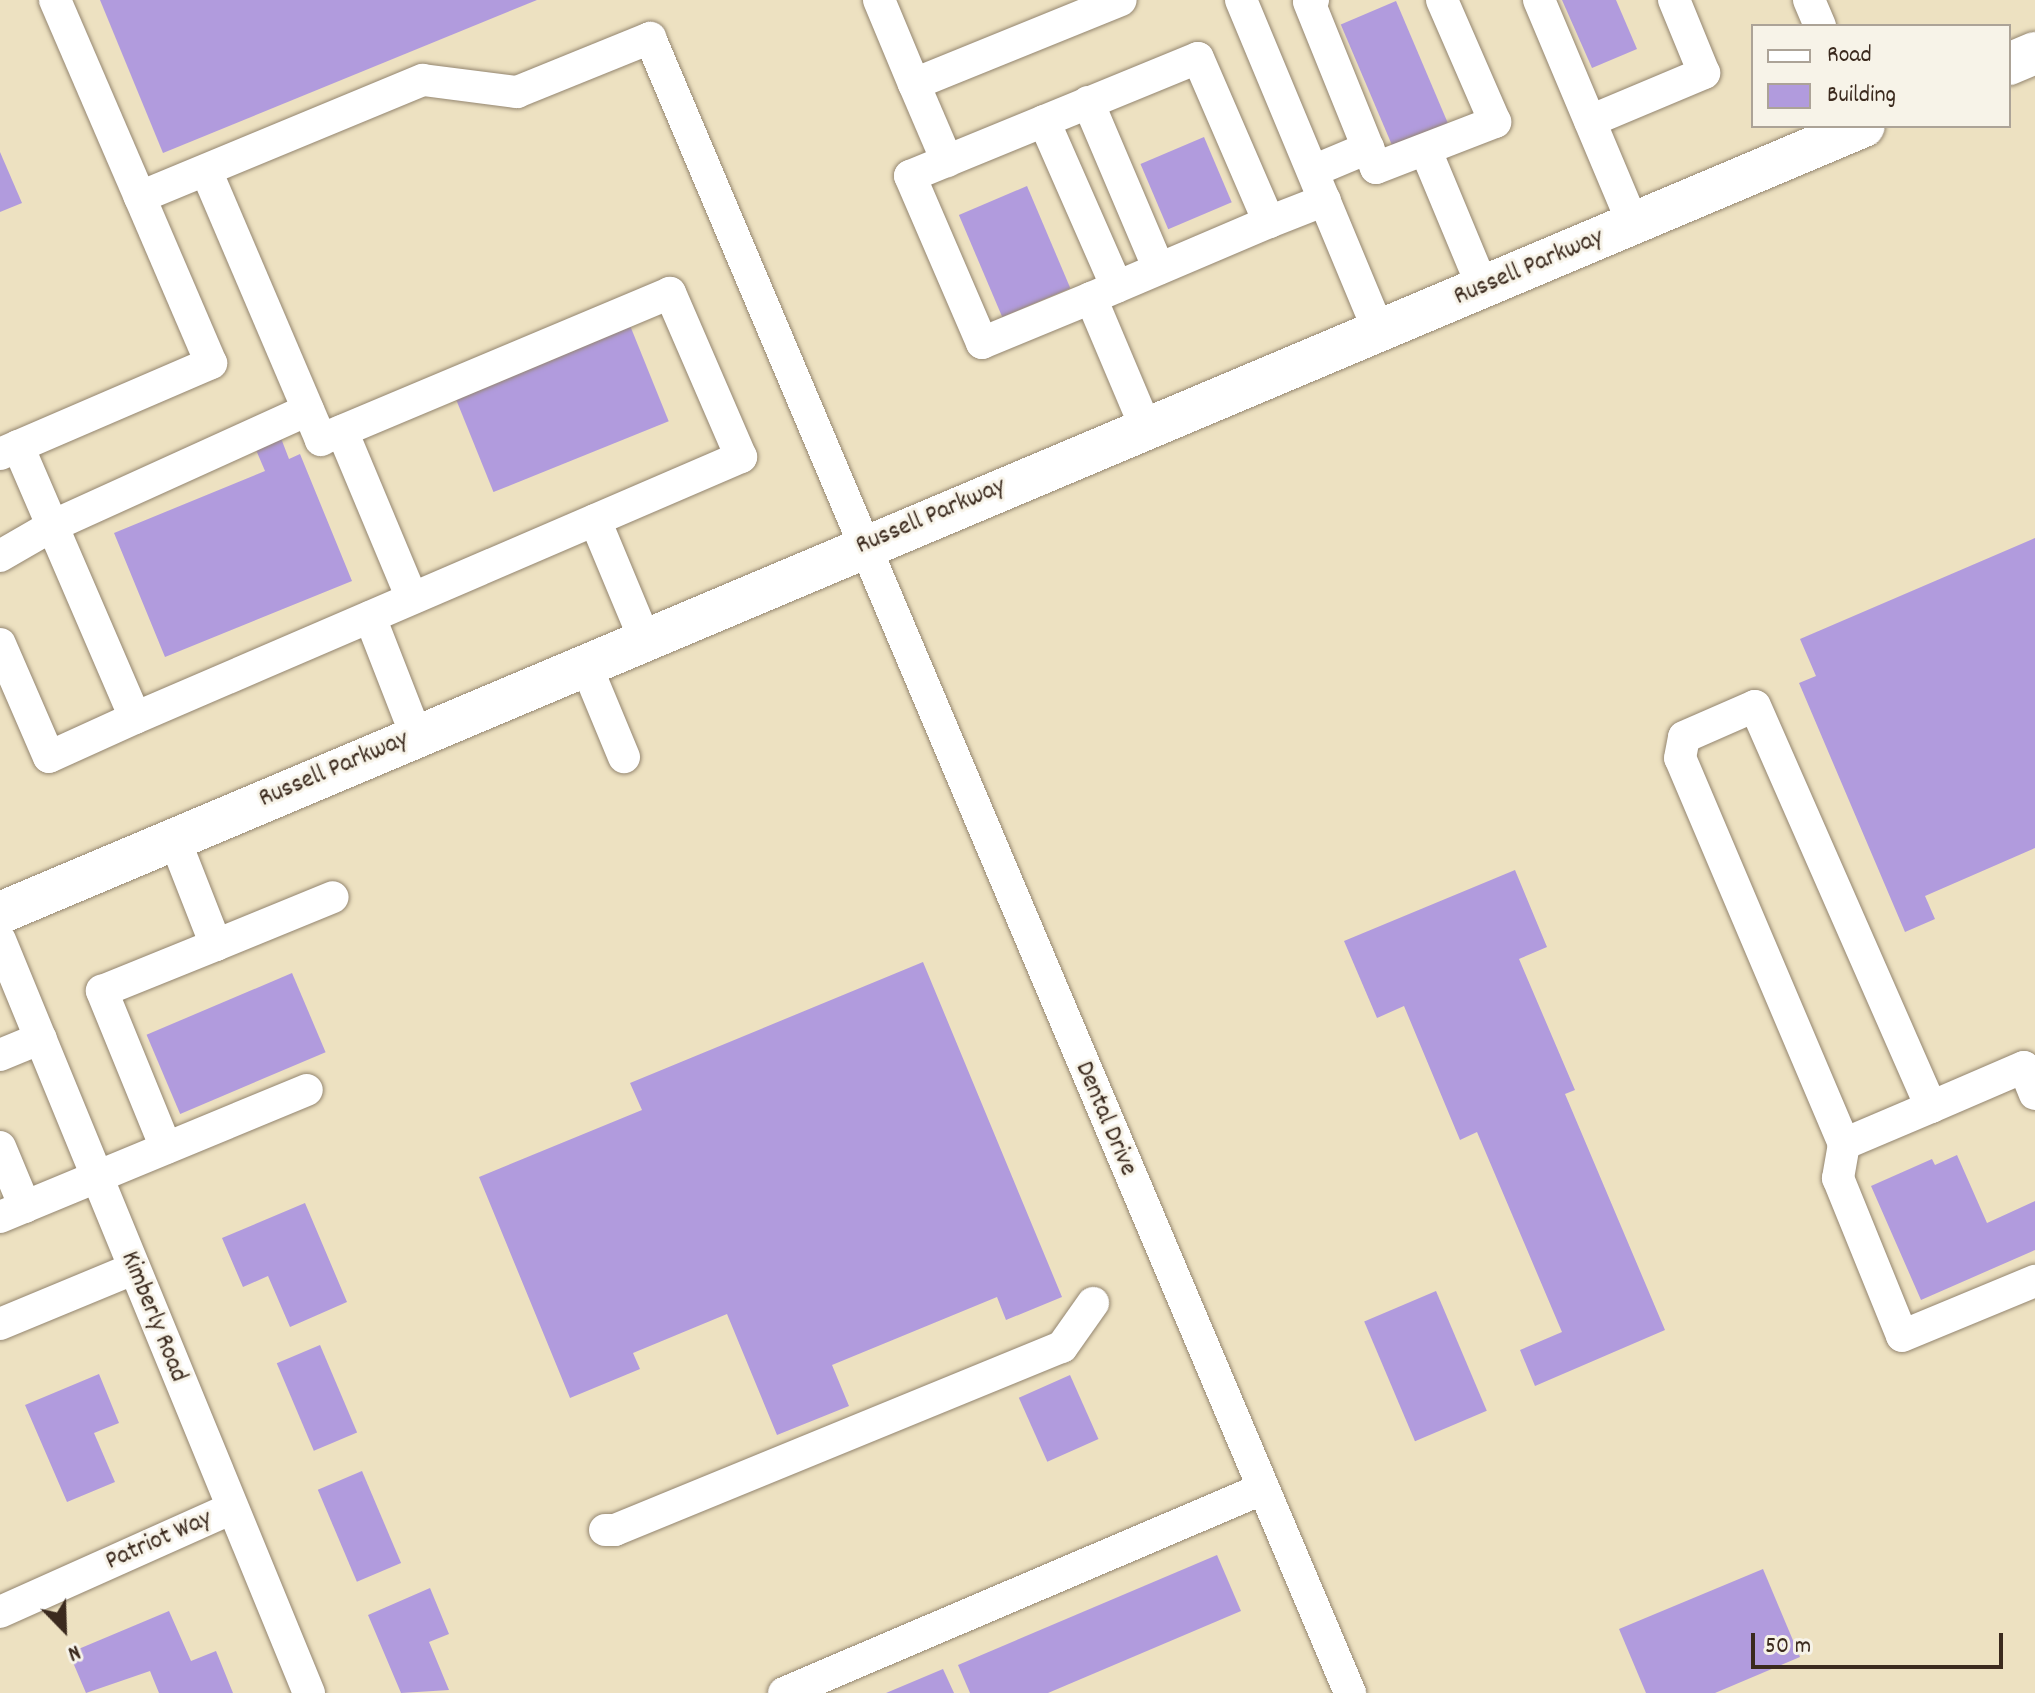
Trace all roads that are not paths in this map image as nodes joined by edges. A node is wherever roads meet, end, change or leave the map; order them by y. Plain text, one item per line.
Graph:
1 (55, 0) edge
2 (879, 0) edge
3 (1121, 0) edge
4 (1241, 0) edge
5 (1313, 0) edge
6 (1442, 0) edge
7 (1539, 0) edge
8 (1674, 0) edge
9 (1809, 0) edge
10 (1819, 24) edge
11 (2035, 53) edge
12 (2011, 63) edge
13 (914, 84) junction
14 (1088, 102) junction
15 (1044, 121) junction
16 (1590, 121) junction
17 (1857, 128) edge
18 (1368, 148) junction
19 (1426, 151) junction
20 (947, 161) junction
21 (206, 170) junction
22 (1319, 186) junction
23 (140, 197) junction
24 (1269, 222) junction
25 (1633, 224) junction
26 (1159, 269) junction
27 (1483, 288) junction
28 (1104, 292) junction
29 (1379, 331) junction
30 (308, 410) junction
31 (1146, 428) junction
32 (342, 431) junction
33 (9, 450) edge
34 (595, 520) junction
35 (52, 526) junction
36 (860, 546) junction
37 (0, 556) edge
38 (412, 598) junction
39 (370, 617) junction
40 (644, 638) junction
41 (0, 644) edge
42 (585, 663) junction
43 (135, 718) junction
44 (416, 735) junction
45 (624, 757) dead end
46 (174, 838) junction
47 (333, 897) dead end
48 (0, 913) edge
49 (0, 940) edge
50 (216, 945) junction
51 (41, 1038) junction
52 (0, 1055) edge
53 (2031, 1074) edge
54 (307, 1090) dead end
55 (1931, 1107) junction
56 (1844, 1144) junction
57 (0, 1147) edge
58 (166, 1148) junction
59 (96, 1177) junction
60 (12, 1212) edge
61 (133, 1269) junction
62 (2035, 1281) edge
63 (1093, 1303) dead end
64 (0, 1324) edge
65 (1262, 1489) junction
66 (230, 1509) junction
67 (605, 1530) dead end
68 (0, 1612) edge
69 (309, 1693) edge
70 (784, 1693) edge
71 (1350, 1693) edge

1 - 23 street
2 - 13 street
3 - 13 street
4 - 22 street
5 - 18 street
6 - 19 street
7 - 16 street
8 - 16 street
9 - 10 street
11 - 12 main road
13 - 20 street
14 - 15 street
14 - 24 street
14 - 26 street
15 - 20 street
15 - 28 street
16 - 25 street
17 - 25 main road, Russell Parkway
18 - 19 street
18 - 22 street
19 - 27 street
20 - 28 street
21 - 23 street
21 - 30 street
21 - 36 street, Dental Drive
22 - 24 street
22 - 29 street
23 - 33 street
24 - 26 street
25 - 27 main road, Russell Parkway
26 - 28 street
27 - 29 main road, Russell Parkway
28 - 31 street
29 - 31 main road, Russell Parkway
30 - 32 street
30 - 35 street
31 - 36 main road, Russell Parkway
32 - 34 street
32 - 38 street
33 - 35 street
34 - 38 street
34 - 40 street
35 - 37 street
35 - 43 street
36 - 40 main road, Russell Parkway
36 - 65 street, Dental Drive
38 - 39 street
39 - 43 street
39 - 44 street
40 - 42 main road, Russell Parkway
41 - 43 street
42 - 44 main road, Russell Parkway
42 - 45 street
44 - 46 main road, Russell Parkway
46 - 48 main road, Russell Parkway
46 - 50 street
47 - 50 street
49 - 51 street, Kimberly Road
50 - 58 street
51 - 52 street
51 - 59 street, Kimberly Road
53 - 55 street
54 - 58 street
55 - 56 street
55 - 56 street
56 - 62 street
57 - 60 street
58 - 59 street
59 - 60 street
59 - 61 street, Kimberly Road
61 - 64 street
61 - 66 street, Kimberly Road
63 - 67 street
65 - 70 street
65 - 71 street, Dental Drive
66 - 68 street, Patriot Way
66 - 69 street, Kimberly Road

